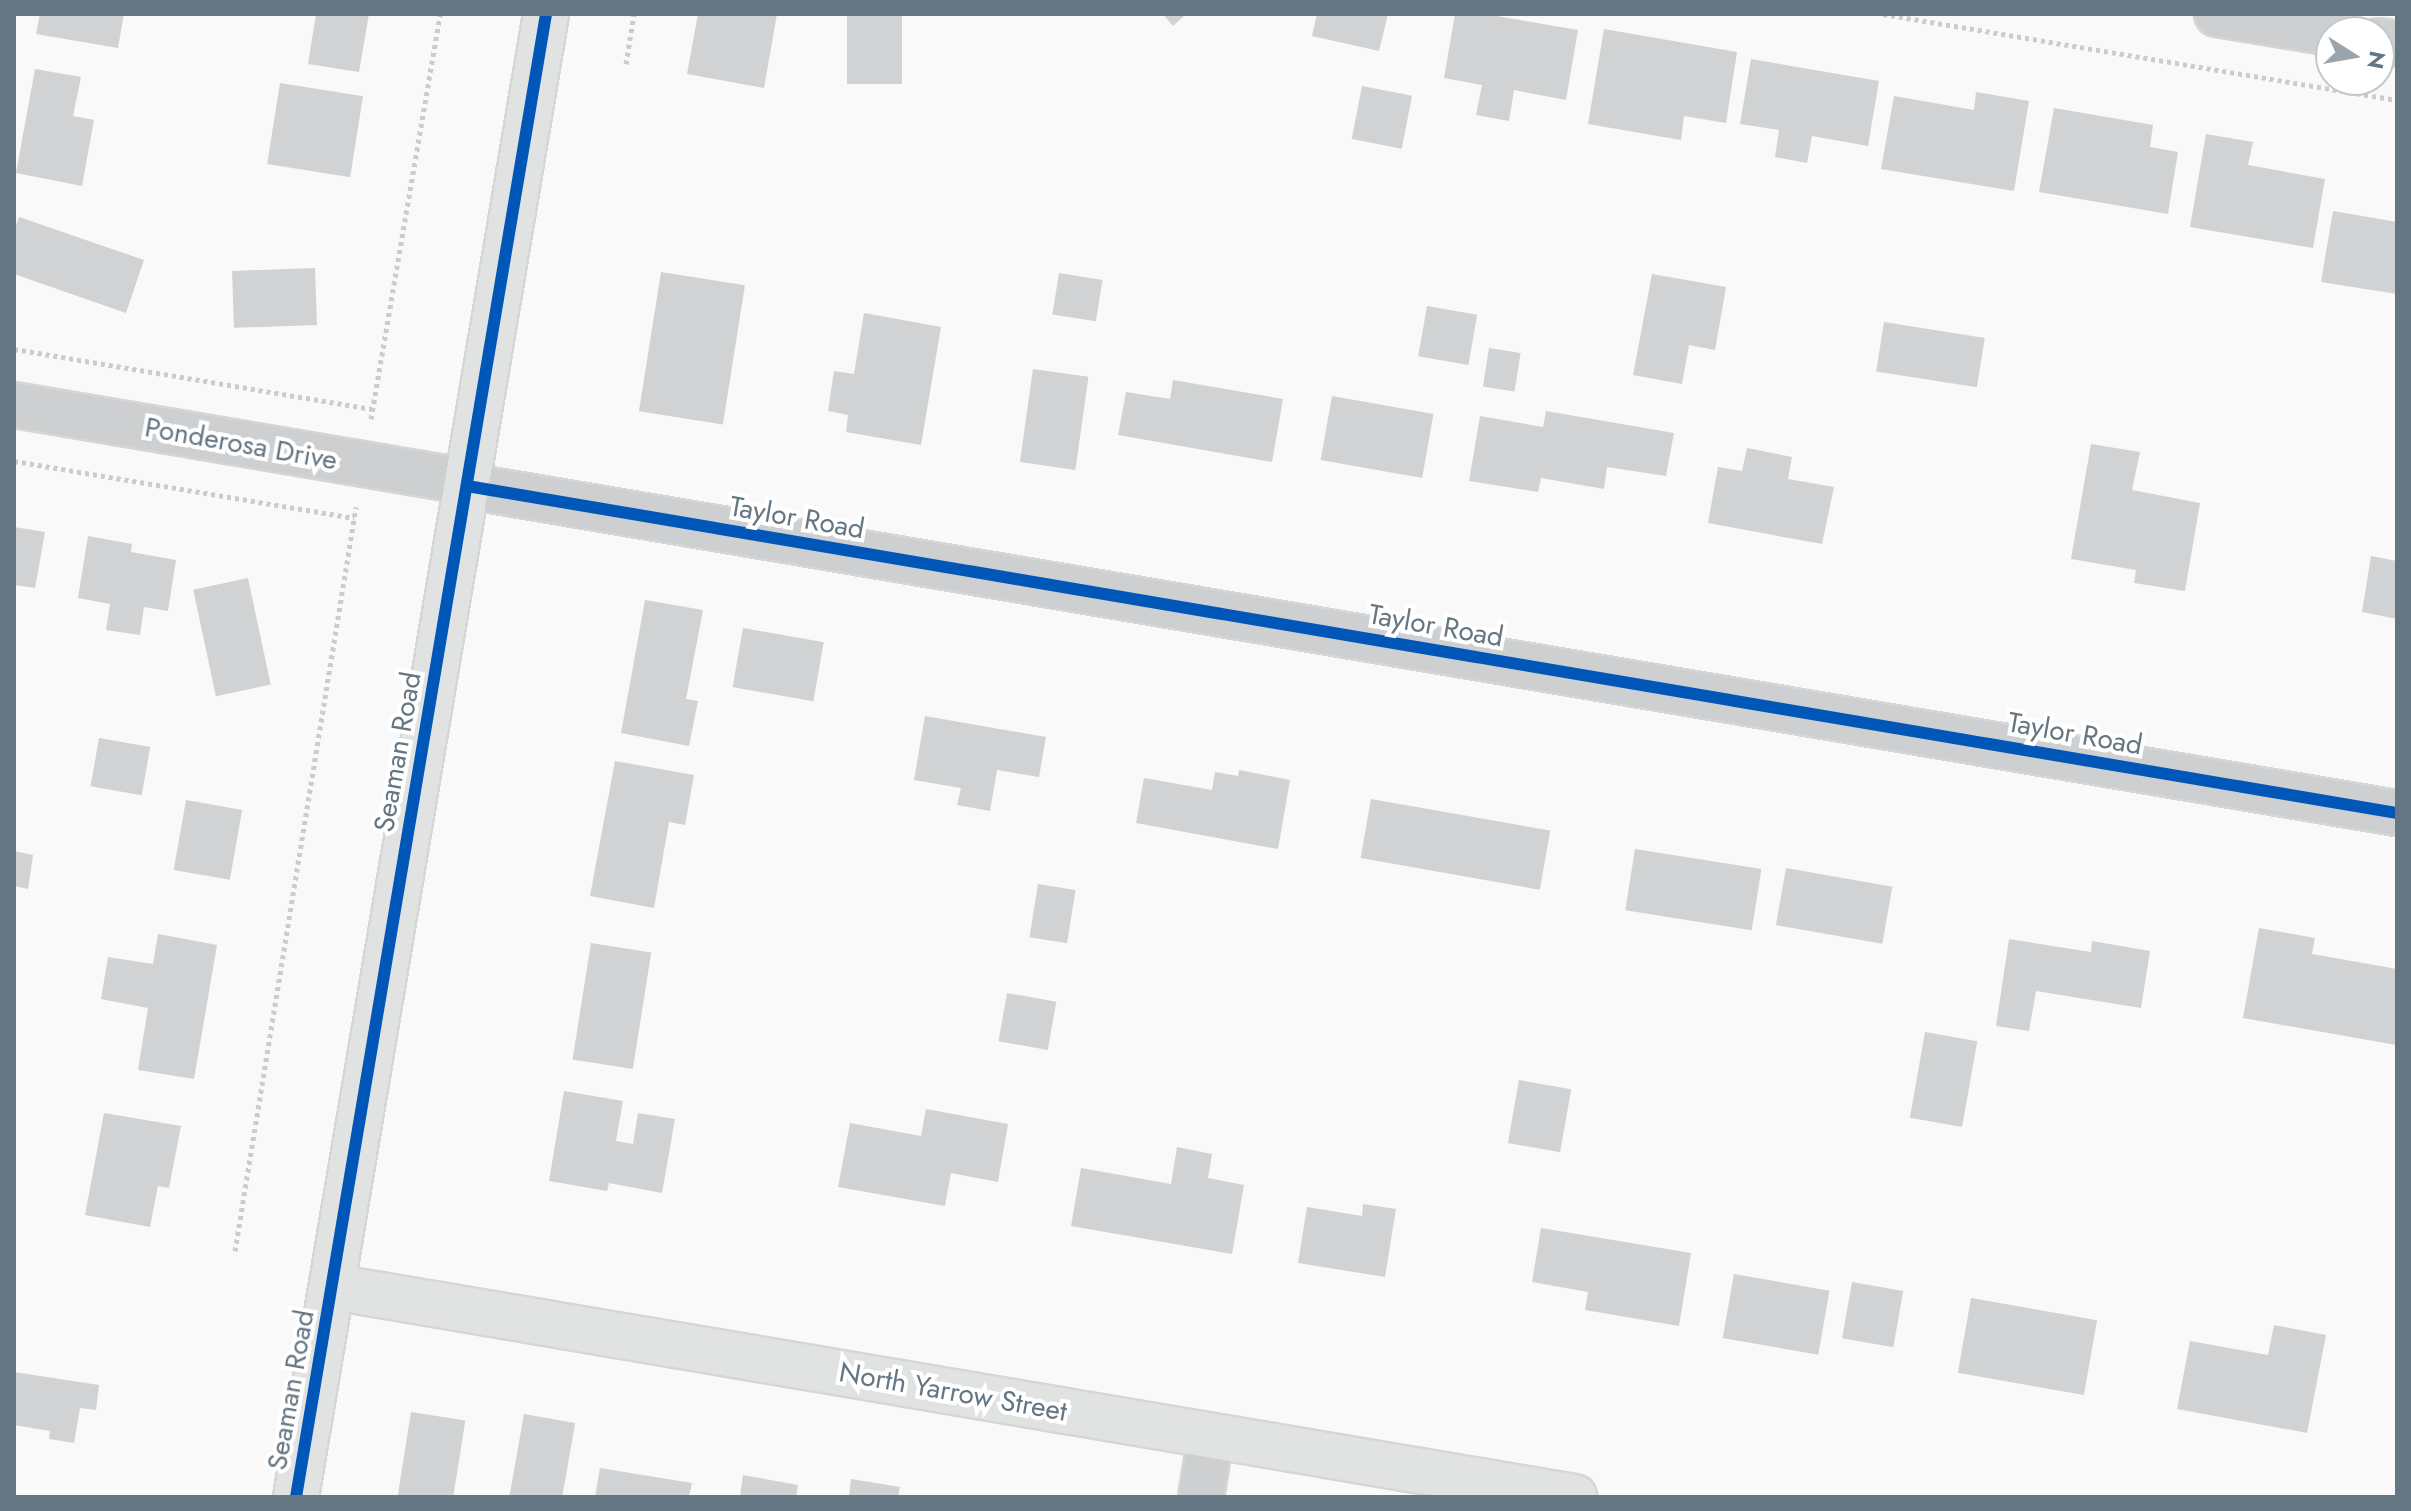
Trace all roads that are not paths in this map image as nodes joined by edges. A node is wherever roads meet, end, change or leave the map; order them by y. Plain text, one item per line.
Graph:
1 (546, 14) edge
2 (2217, 14) edge
3 (2315, 30) edge
4 (14, 405) edge
5 (468, 484) junction
6 (2397, 813) edge
7 (333, 1287) junction
8 (1211, 1436) junction
9 (296, 1497) edge
10 (1201, 1497) edge
11 (1574, 1497) edge

1 - 5 street, Seaman Road
2 - 3 street
4 - 5 street, Ponderosa Drive
5 - 6 street, Taylor Road
5 - 7 street, Seaman Road
7 - 8 street, North Yarrow Street
7 - 9 street, Seaman Road
8 - 10 street
8 - 11 street, North Yarrow Street

